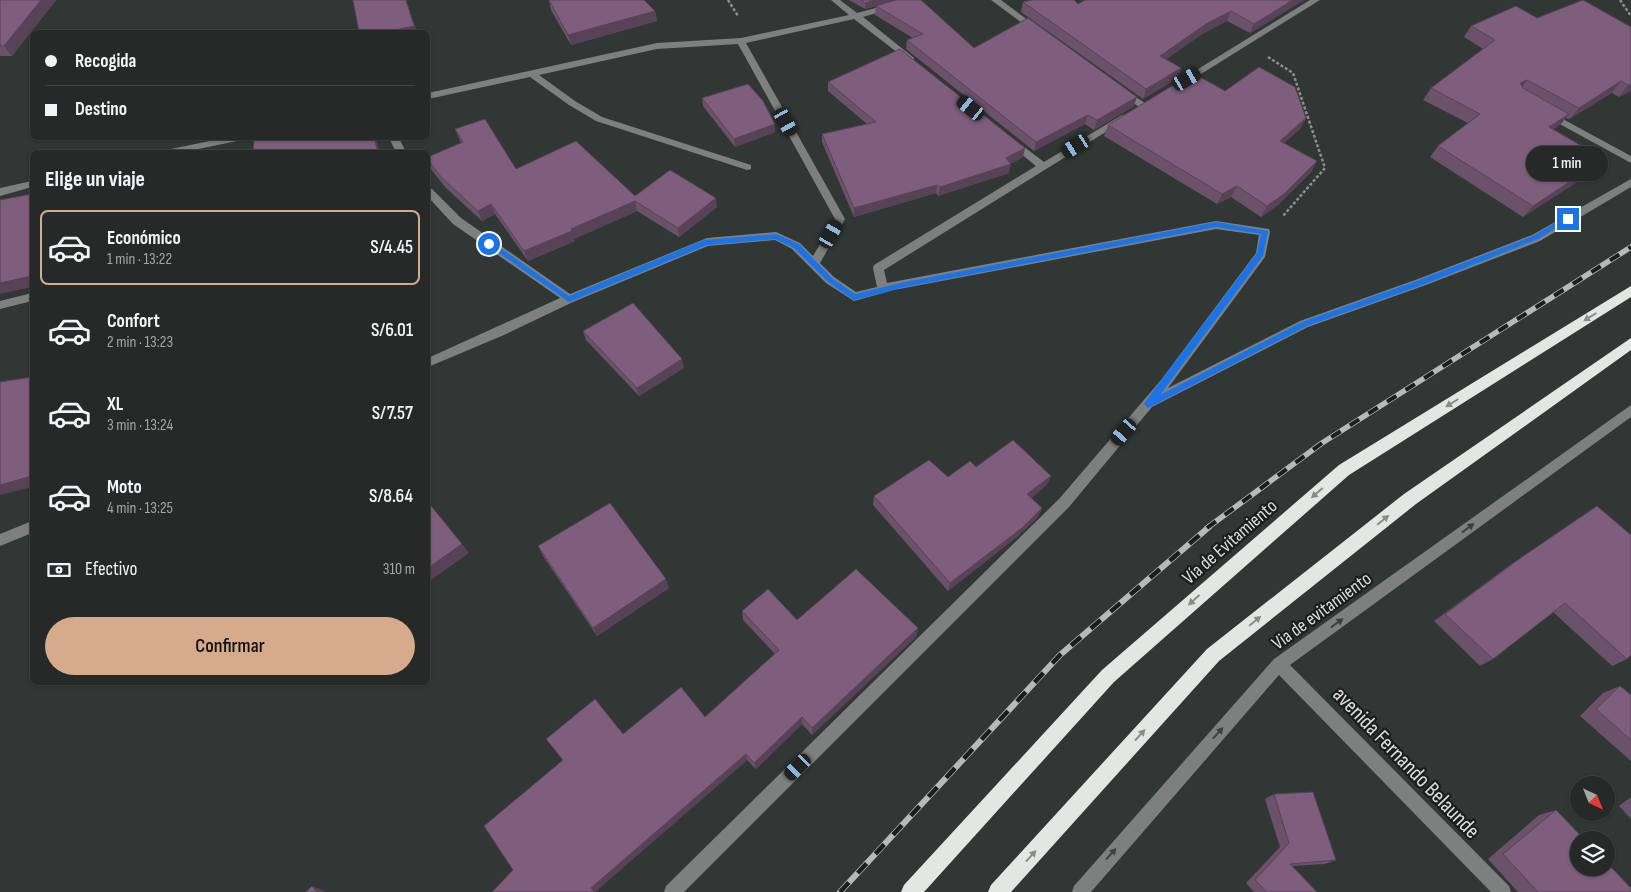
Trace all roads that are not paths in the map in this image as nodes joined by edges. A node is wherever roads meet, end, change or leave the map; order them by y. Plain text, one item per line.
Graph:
1 (835, 0) edge
2 (916, 0) edge
3 (995, 0) edge
4 (1316, 0) edge
5 (856, 16) junction
6 (1042, 33) edge
7 (741, 40) junction
8 (916, 64) edge
9 (534, 75) junction
10 (1111, 83) edge
11 (1175, 86) edge
12 (430, 96) edge
13 (1536, 106) edge
14 (1005, 136) edge
15 (228, 140) edge
16 (180, 150) edge
17 (1631, 160) edge
18 (1043, 166) junction
19 (747, 167) dead end
20 (1631, 182) edge
21 (30, 184) edge
22 (0, 192) edge
23 (430, 193) edge
24 (814, 264) junction
25 (905, 285) junction
26 (1631, 291) edge
27 (30, 298) edge
28 (569, 299) junction
29 (0, 305) edge
30 (1631, 343) edge
31 (430, 362) edge
32 (1148, 404) junction
33 (1631, 410) edge
34 (30, 527) edge
35 (0, 540) edge
36 (1279, 664) junction
37 (672, 892) edge
38 (911, 892) edge
39 (998, 892) edge
40 (1080, 892) edge
41 (1503, 892) edge

1 - 5 street
2 - 5 street
3 - 6 street
4 - 11 street
5 - 7 street
5 - 8 street
7 - 9 street
7 - 24 street
9 - 12 street
9 - 19 street
10 - 18 street
13 - 17 street
14 - 18 street
15 - 16 street
18 - 25 street
20 - 32 street
21 - 22 street
23 - 28 street
24 - 25 street
24 - 28 street
25 - 32 street
26 -> 38 highway, Vía de Evitamiento
27 - 29 street
28 - 31 street
39 -> 30 highway
32 - 37 street
36 -> 33 street, Via de evitamiento
34 - 35 street
40 -> 36 street, Via de evitamiento
36 - 41 street, avenida Fernando Belaunde

